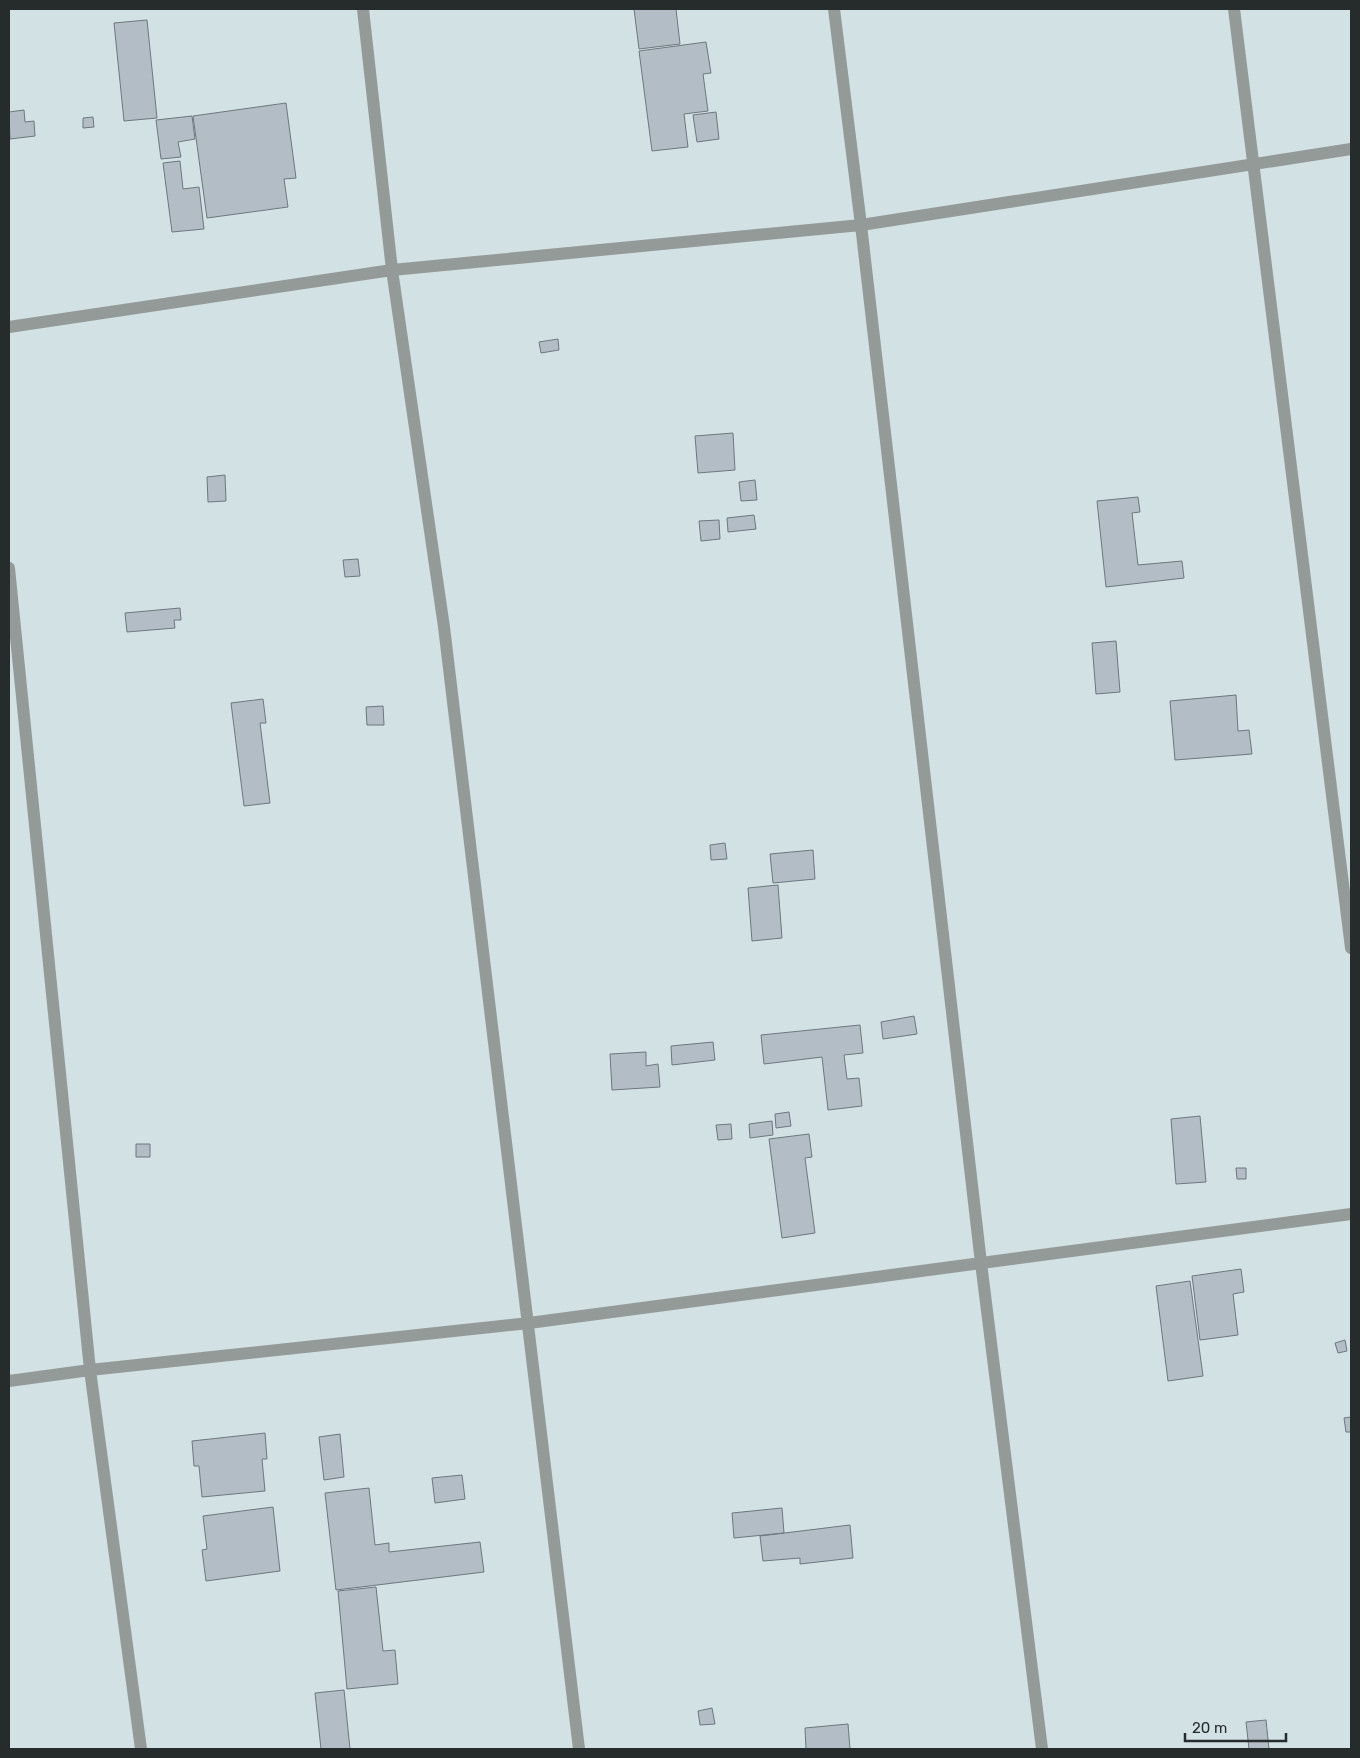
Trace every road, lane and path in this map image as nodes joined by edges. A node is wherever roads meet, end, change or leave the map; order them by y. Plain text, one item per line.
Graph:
1 (363, 9) edge
2 (834, 9) edge
3 (1234, 9) edge
4 (1351, 149) edge
5 (1252, 164) junction
6 (861, 226) junction
7 (392, 270) junction
8 (9, 327) edge
9 (9, 568) edge
10 (1351, 948) edge
11 (1351, 1214) edge
12 (981, 1263) junction
13 (529, 1323) junction
14 (90, 1370) junction
15 (9, 1381) edge
16 (142, 1749) edge
17 (579, 1749) edge
18 (1042, 1749) edge

1 - 7 street
2 - 6 street
3 - 5 street
4 - 5 street
5 - 6 street
5 - 10 street
6 - 7 street
6 - 12 street
7 - 8 street
7 - 13 street
9 - 14 street
11 - 12 street
12 - 13 street
12 - 18 street
13 - 14 street
13 - 17 street
14 - 15 street
14 - 16 street

